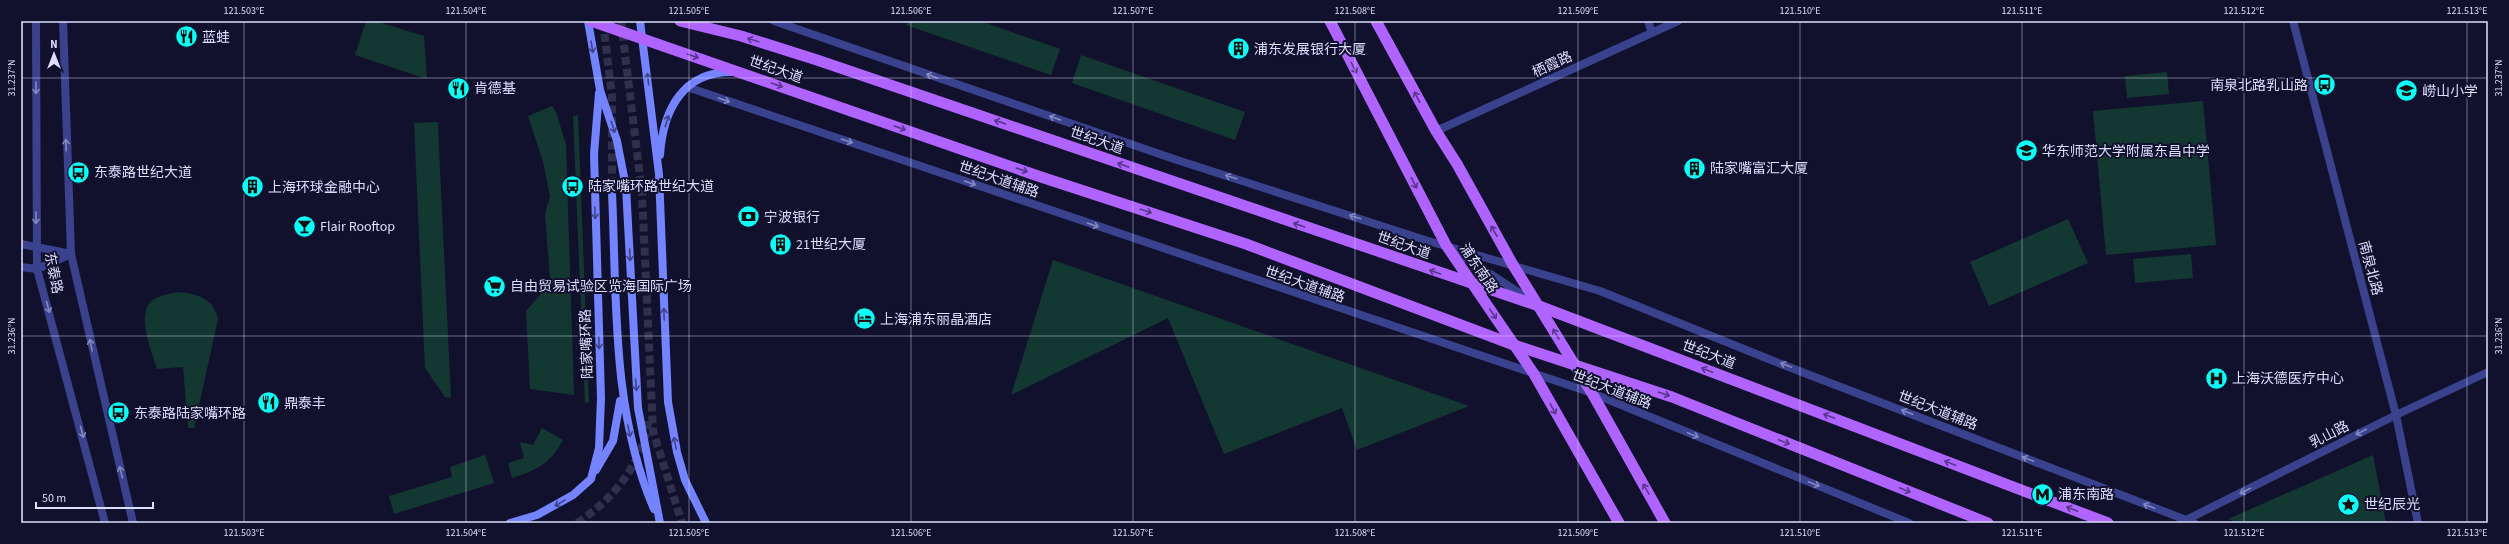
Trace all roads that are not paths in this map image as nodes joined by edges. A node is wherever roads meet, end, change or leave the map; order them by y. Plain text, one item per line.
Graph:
1 (36, 21) edge
2 (63, 21) edge
3 (588, 21) edge
4 (591, 21) edge
5 (640, 21) edge
6 (680, 21) edge
7 (774, 21) edge
8 (1330, 21) edge
9 (1376, 21) edge
10 (1648, 21) edge
11 (1678, 21) edge
12 (2293, 21) edge
13 (1652, 33) junction
14 (643, 39) junction
15 (740, 73) junction
16 (687, 87) junction
17 (600, 90) junction
18 (1436, 131) junction
19 (659, 174) junction
20 (612, 193) tunnel mouth
21 (21, 244) edge
22 (1446, 245) junction
23 (36, 246) junction
24 (71, 254) junction
25 (1513, 265) junction
26 (21, 267) edge
27 (37, 269) junction
28 (1472, 284) junction
29 (1539, 306) junction
30 (1514, 345) junction
31 (1574, 363) junction
32 (2488, 372) edge
33 (1534, 374) junction
34 (621, 393) junction
35 (1592, 393) junction
36 (2396, 415) junction
37 (591, 479) junction
38 (696, 504) junction
39 (2187, 521) edge
40 (105, 523) edge
41 (133, 523) edge
42 (510, 523) edge
43 (660, 523) edge
44 (700, 523) edge
45 (706, 523) edge
46 (1619, 523) edge
47 (1665, 523) edge
48 (1909, 523) edge
49 (1988, 523) edge
50 (2108, 523) edge
51 (2194, 523) edge
52 (2418, 523) edge

1 -> 23 street, 东泰路
24 -> 2 street, 东泰路
3 -> 17 main road, 陆家嘴环路
4 - 14 main road, 世纪大道
5 - 14 main road
28 -> 6 main road, 世纪大道
22 -> 7 street, 世纪大道辅路
8 -> 22 main road, 浦东南路
18 -> 9 main road
10 - 13 street
11 - 13 street, 栖霞路
12 - 36 street, 南泉北路
13 - 18 street, 栖霞路
14 -> 15 main road, 世纪大道
19 -> 14 main road
15 - 16 main road
15 -> 30 main road, 世纪大道
19 -> 16 main road
16 -> 33 street, 世纪大道辅路
17 -> 37 main road, 陆家嘴环路
17 -> 43 main road, 陆家嘴环路
25 -> 18 main road
38 -> 19 main road
20 - 34 main road
21 - 23 street
22 - 25 street, 世纪大道辅路
22 - 28 main road, 浦东南路
22 - 29 street, 世纪大道辅路
23 - 24 street
23 - 27 street, 东泰路
24 - 27 street
41 -> 24 street, 东泰路
25 - 29 main road
39 -> 25 street, 世纪大道辅路
26 - 27 street
27 -> 40 street, 东泰路
28 - 29 main road, 世纪大道
28 -> 30 main road, 浦东南路
31 -> 29 main road
50 -> 29 main road, 世纪大道
30 - 31 main road, 世纪大道
30 - 33 main road, 浦东南路
31 - 35 main road
31 -> 49 main road, 世纪大道
32 - 36 street, 乳山路
33 - 35 street, 世纪大道辅路
33 -> 46 main road, 浦东南路
34 - 37 main road
34 -> 43 main road
47 -> 35 main road
35 -> 48 street, 世纪大道辅路
36 -> 39 street, 乳山路
36 - 52 street, 南泉北路
37 -> 42 main road
38 - 44 main road
38 - 45 main road
39 - 51 street, 世纪大道辅路

